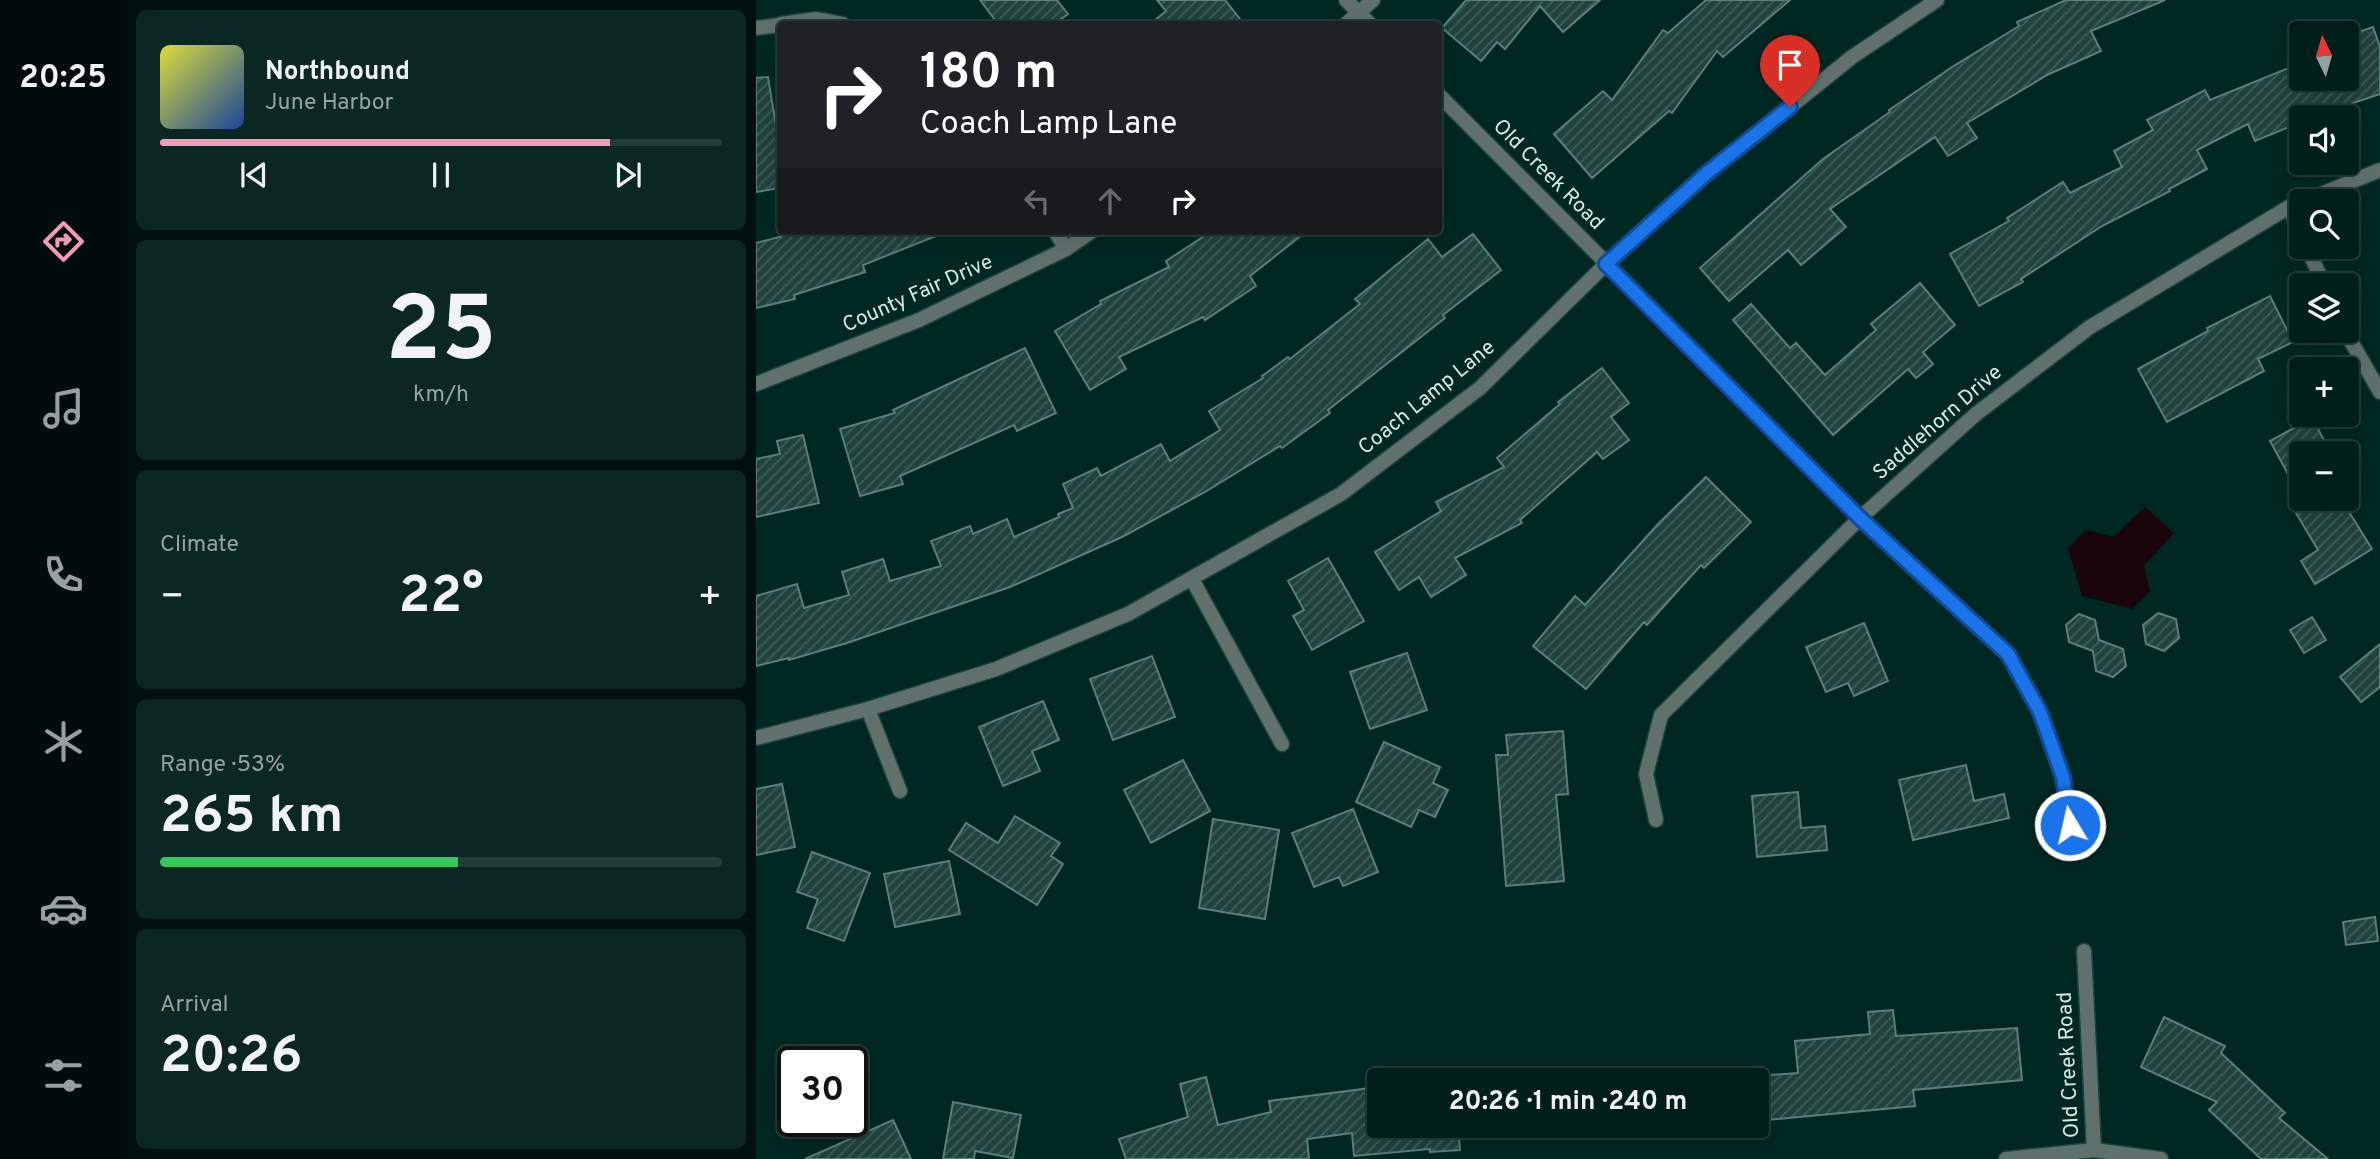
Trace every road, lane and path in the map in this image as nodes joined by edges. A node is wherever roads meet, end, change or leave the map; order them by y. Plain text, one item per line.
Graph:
1 (1346, 0) edge
2 (1373, 0) edge
3 (1937, 0) edge
4 (1359, 13) junction
5 (803, 21) edge
6 (827, 21) edge
7 (1350, 21) edge
8 (1367, 21) edge
9 (777, 25) edge
10 (756, 29) edge
11 (1442, 98) edge
12 (2380, 170) edge
13 (2334, 189) edge
14 (2289, 209) edge
15 (1057, 235) edge
16 (1086, 235) edge
17 (1066, 249) junction
18 (1606, 264) junction
19 (2352, 343) edge
20 (756, 384) edge
21 (2380, 392) edge
22 (1860, 518) junction
23 (1192, 579) junction
24 (868, 709) junction
25 (756, 738) edge
26 (1282, 744) dead end
27 (900, 791) dead end
28 (1656, 820) dead end
29 (2070, 825) dead end
30 (2084, 951) dead end
31 (2094, 1150) junction
32 (2006, 1159) edge
33 (2161, 1159) edge

1 - 4 street
2 - 4 street
3 - 18 street, Coach Lamp Lane
4 - 7 street
4 - 8 street
5 - 6 street
9 - 10 street
11 - 18 street, Old Creek Road
12 - 13 street, Saddlehorn Drive
14 - 22 street, Saddlehorn Drive
15 - 17 street
16 - 17 street, County Fair Drive
17 - 20 street, County Fair Drive
18 - 22 street, Old Creek Road
18 - 23 street, Coach Lamp Lane
19 - 21 street
22 - 28 street, Saddlehorn Drive
22 - 29 street, Old Creek Road
23 - 24 street, Coach Lamp Lane
23 - 26 street
24 - 25 street, Coach Lamp Lane
24 - 27 street
30 - 31 street, Old Creek Road
31 - 32 street
31 - 33 street, Old Creek Road

